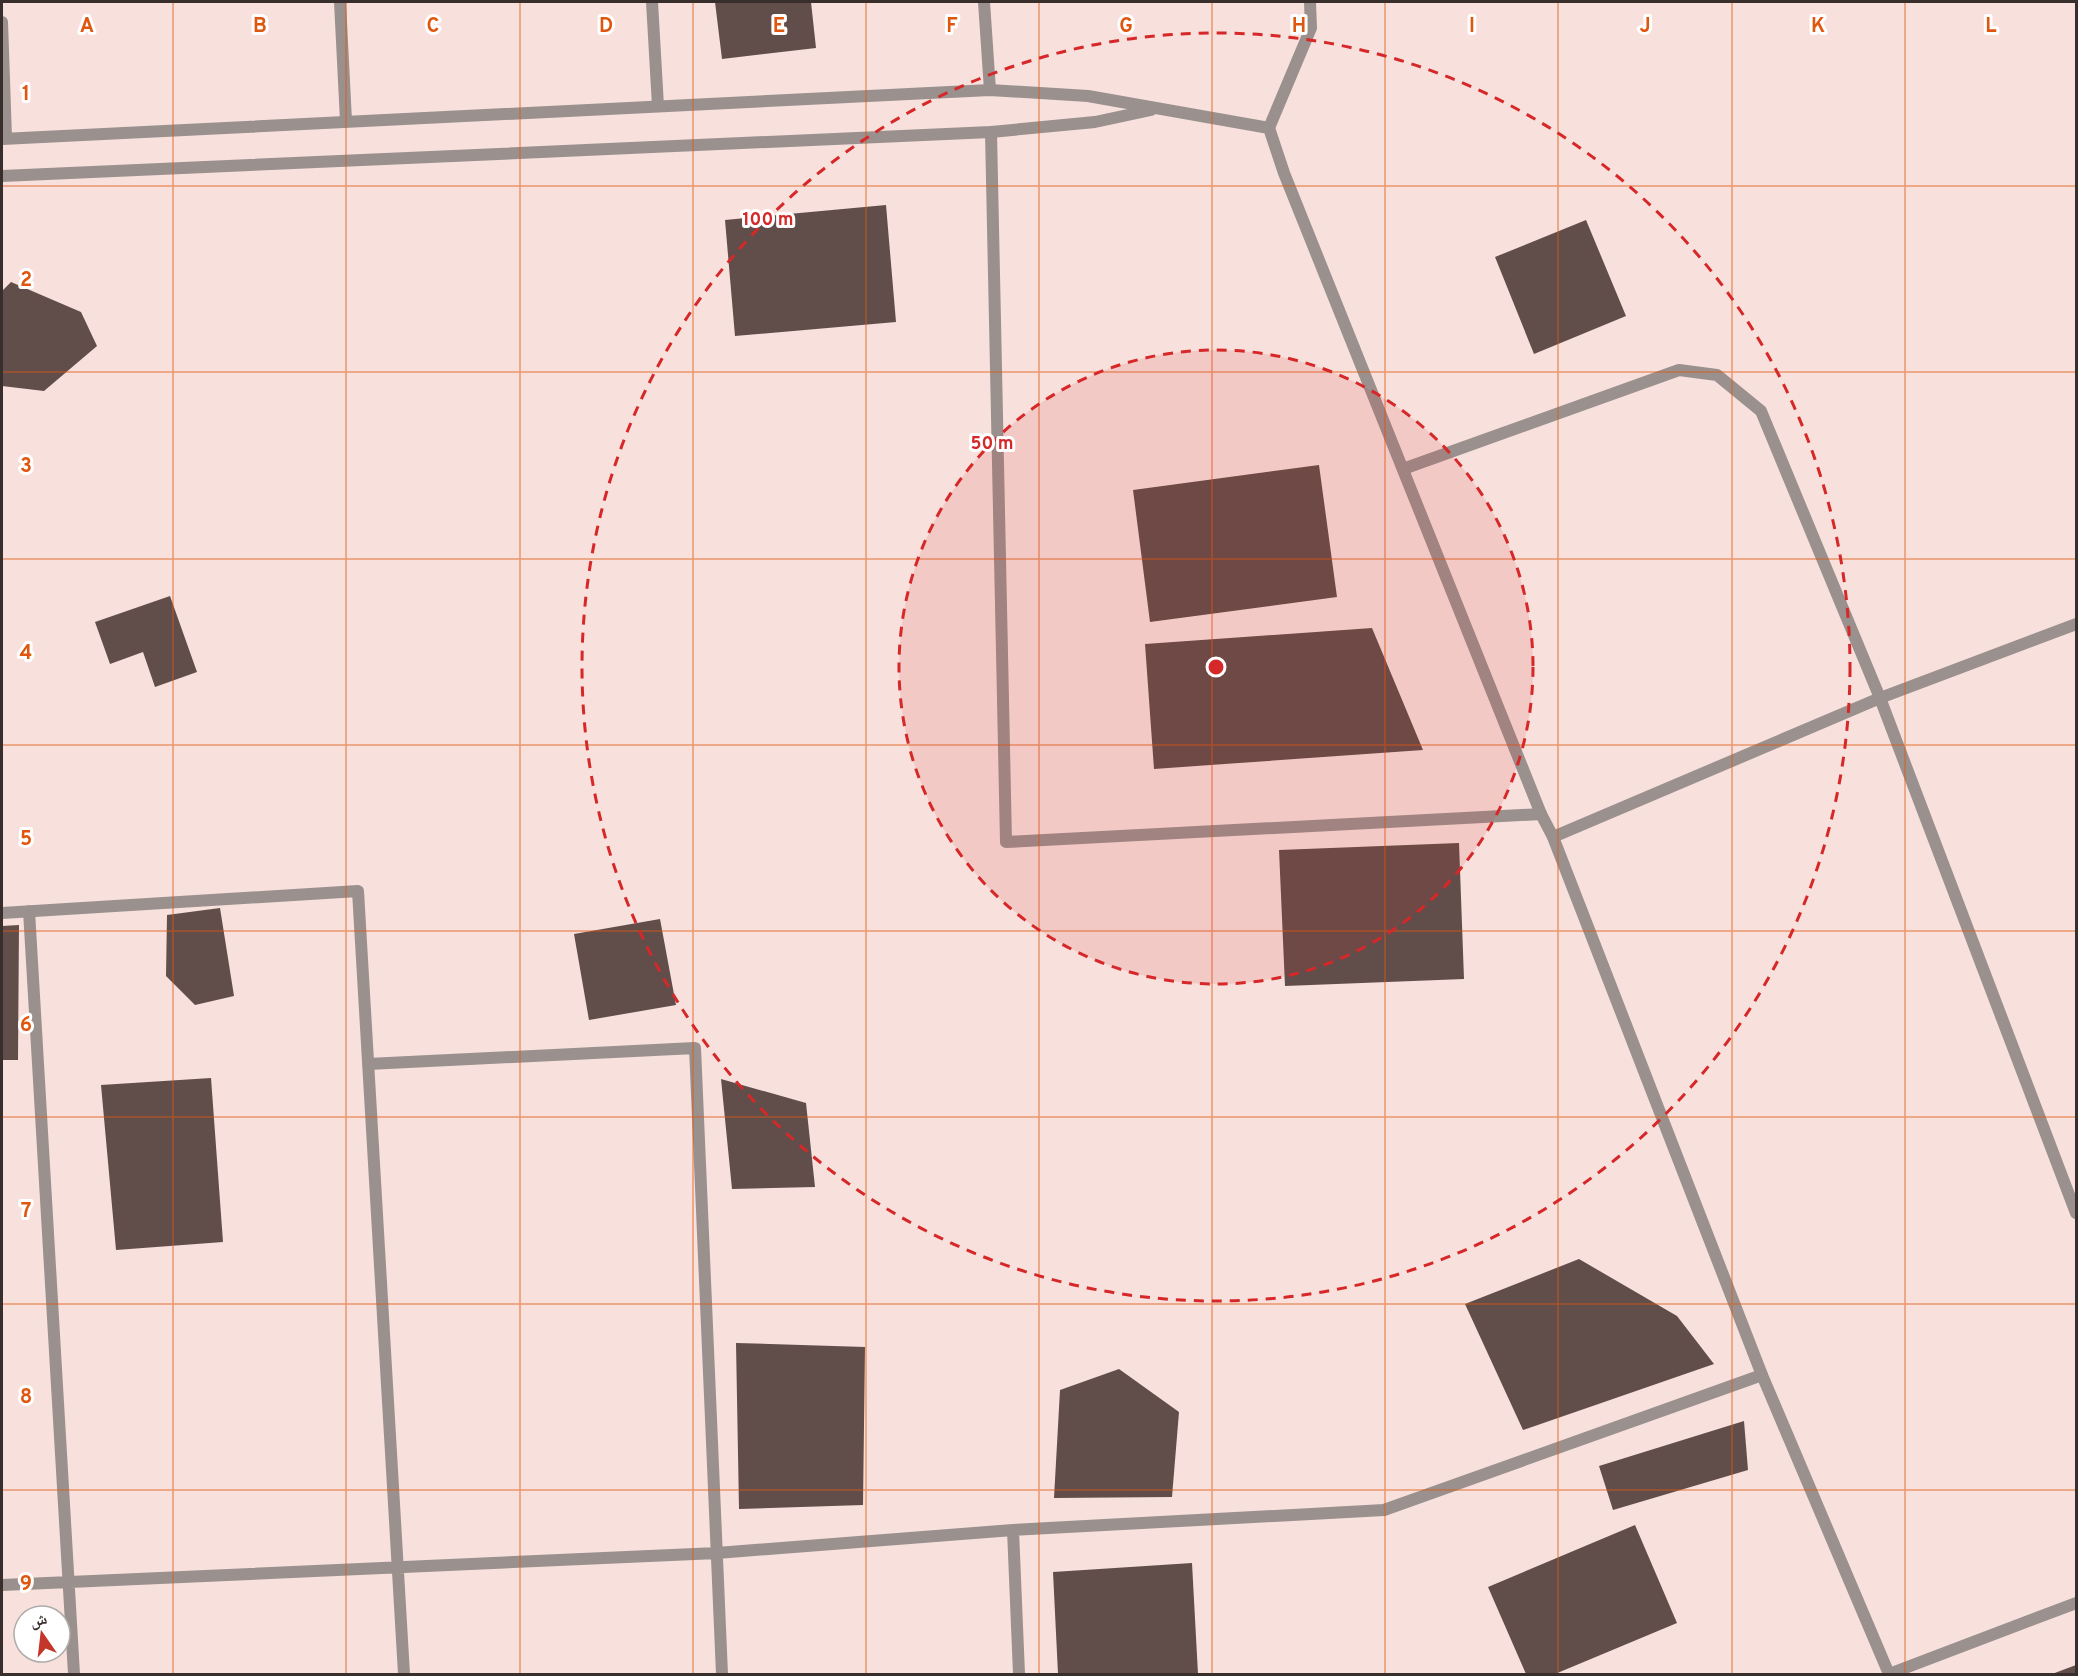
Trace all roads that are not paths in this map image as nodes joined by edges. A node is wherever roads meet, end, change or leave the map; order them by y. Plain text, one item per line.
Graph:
1 (340, 2) edge
2 (652, 2) edge
3 (984, 2) edge
4 (1310, 2) edge
5 (2, 22) edge
6 (990, 90) junction
7 (658, 106) junction
8 (1158, 108) junction
9 (346, 121) junction
10 (1269, 128) junction
11 (991, 132) junction
12 (4, 138) edge
13 (2, 176) edge
14 (1403, 469) junction
15 (2076, 624) edge
16 (1880, 698) junction
17 (1541, 814) junction
18 (1553, 837) junction
19 (29, 911) junction
20 (2, 913) edge
21 (368, 1064) junction
22 (2076, 1213) edge
23 (1762, 1375) junction
24 (1013, 1530) junction
25 (717, 1553) junction
26 (398, 1567) junction
27 (68, 1582) junction
28 (2, 1585) edge
29 (2076, 1603) edge
30 (74, 1674) edge
31 (404, 1674) edge
32 (722, 1674) edge
33 (1018, 1674) edge
34 (1889, 1674) edge

1 - 9 street
2 - 7 street
3 - 6 street
4 - 10 street
5 - 12 street
6 - 7 street
6 - 8 street
7 - 9 street
8 - 10 street
8 - 11 street
9 - 12 street
10 - 14 street
11 - 13 street
11 - 17 street
14 - 16 street
14 - 17 street
15 - 16 street
16 - 18 street
16 - 22 street
17 - 18 street
18 - 23 street
19 - 20 street
19 - 21 street
19 - 27 street
21 - 25 street
21 - 26 street
23 - 24 street
23 - 34 street
24 - 25 street
24 - 33 street
25 - 26 street
25 - 32 street
26 - 27 street
26 - 31 street
27 - 28 street
27 - 30 street
29 - 34 street

